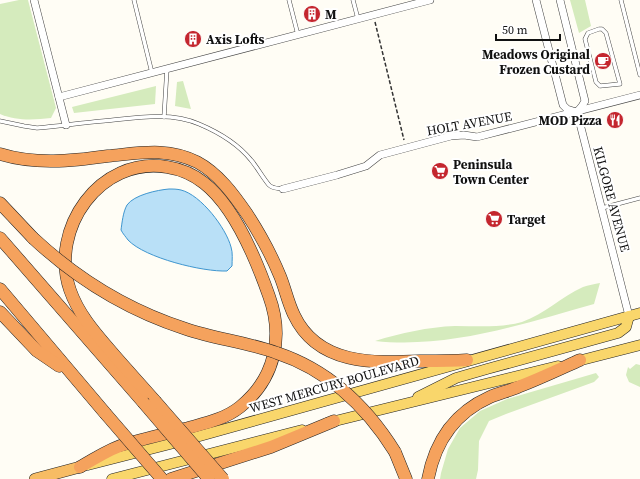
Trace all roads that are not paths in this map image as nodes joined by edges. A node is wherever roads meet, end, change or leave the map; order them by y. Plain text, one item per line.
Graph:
1 (34, 0) edge
2 (134, 0) edge
3 (289, 0) edge
4 (353, 0) edge
5 (430, 0) edge
6 (536, 0) edge
7 (560, 0) edge
8 (621, 0) edge
9 (358, 19) junction
10 (298, 35) junction
11 (167, 69) junction
12 (152, 73) junction
13 (640, 75) edge
14 (620, 84) joint
15 (640, 95) edge
16 (59, 97) junction
17 (576, 112) junction
18 (164, 117) junction
19 (0, 121) edge
20 (66, 125) junction
21 (0, 154) edge
22 (283, 188) joint
23 (640, 198) edge
24 (0, 203) edge
25 (602, 208) junction
26 (0, 238) edge
27 (0, 289) edge
28 (0, 312) edge
29 (640, 313) edge
30 (630, 316) junction
31 (640, 345) edge
32 (467, 360) junction
33 (580, 360) junction
34 (72, 374) junction
35 (149, 402) junction
36 (399, 406) junction
37 (334, 422) junction
38 (80, 467) junction
39 (35, 479) edge
40 (112, 479) edge
41 (162, 479) edge
42 (171, 479) edge
43 (209, 479) edge
44 (223, 479) edge
45 (406, 479) edge
46 (428, 479) edge

1 - 16 street
2 - 12 lane
3 - 10 lane
4 - 9 lane
5 - 9 street
6 - 17 street
7 - 17 street
8 - 13 lane
9 - 10 street
10 - 11 street
11 - 12 street
11 - 18 lane
12 - 16 street
14 - 14 lane
15 - 17 street, HOLT AVENUE
16 - 20 street
17 - 22 street, HOLT AVENUE
17 - 25 street, KILGORE AVENUE
18 - 20 lane
18 - 22 lane
19 - 20 lane
21 - 32 highway
23 - 25 lane
24 - 45 highway, bridge
25 - 30 street, KILGORE AVENUE
26 - 35 highway
27 - 34 highway
28 - 34 highway
29 - 30 main road, WEST MERCURY BOULEVARD
30 - 32 main road, WEST MERCURY BOULEVARD
30 - 36 main road
31 - 33 main road
32 - 38 main road, WEST MERCURY BOULEVARD
33 - 36 main road
33 - 46 highway
34 - 41 highway, bridge
35 - 38 highway
35 - 43 highway, bridge
35 - 44 highway, bridge
36 - 37 main road
37 - 40 main road
37 - 42 highway
38 - 39 highway, WEST MERCURY BOULEVARD

